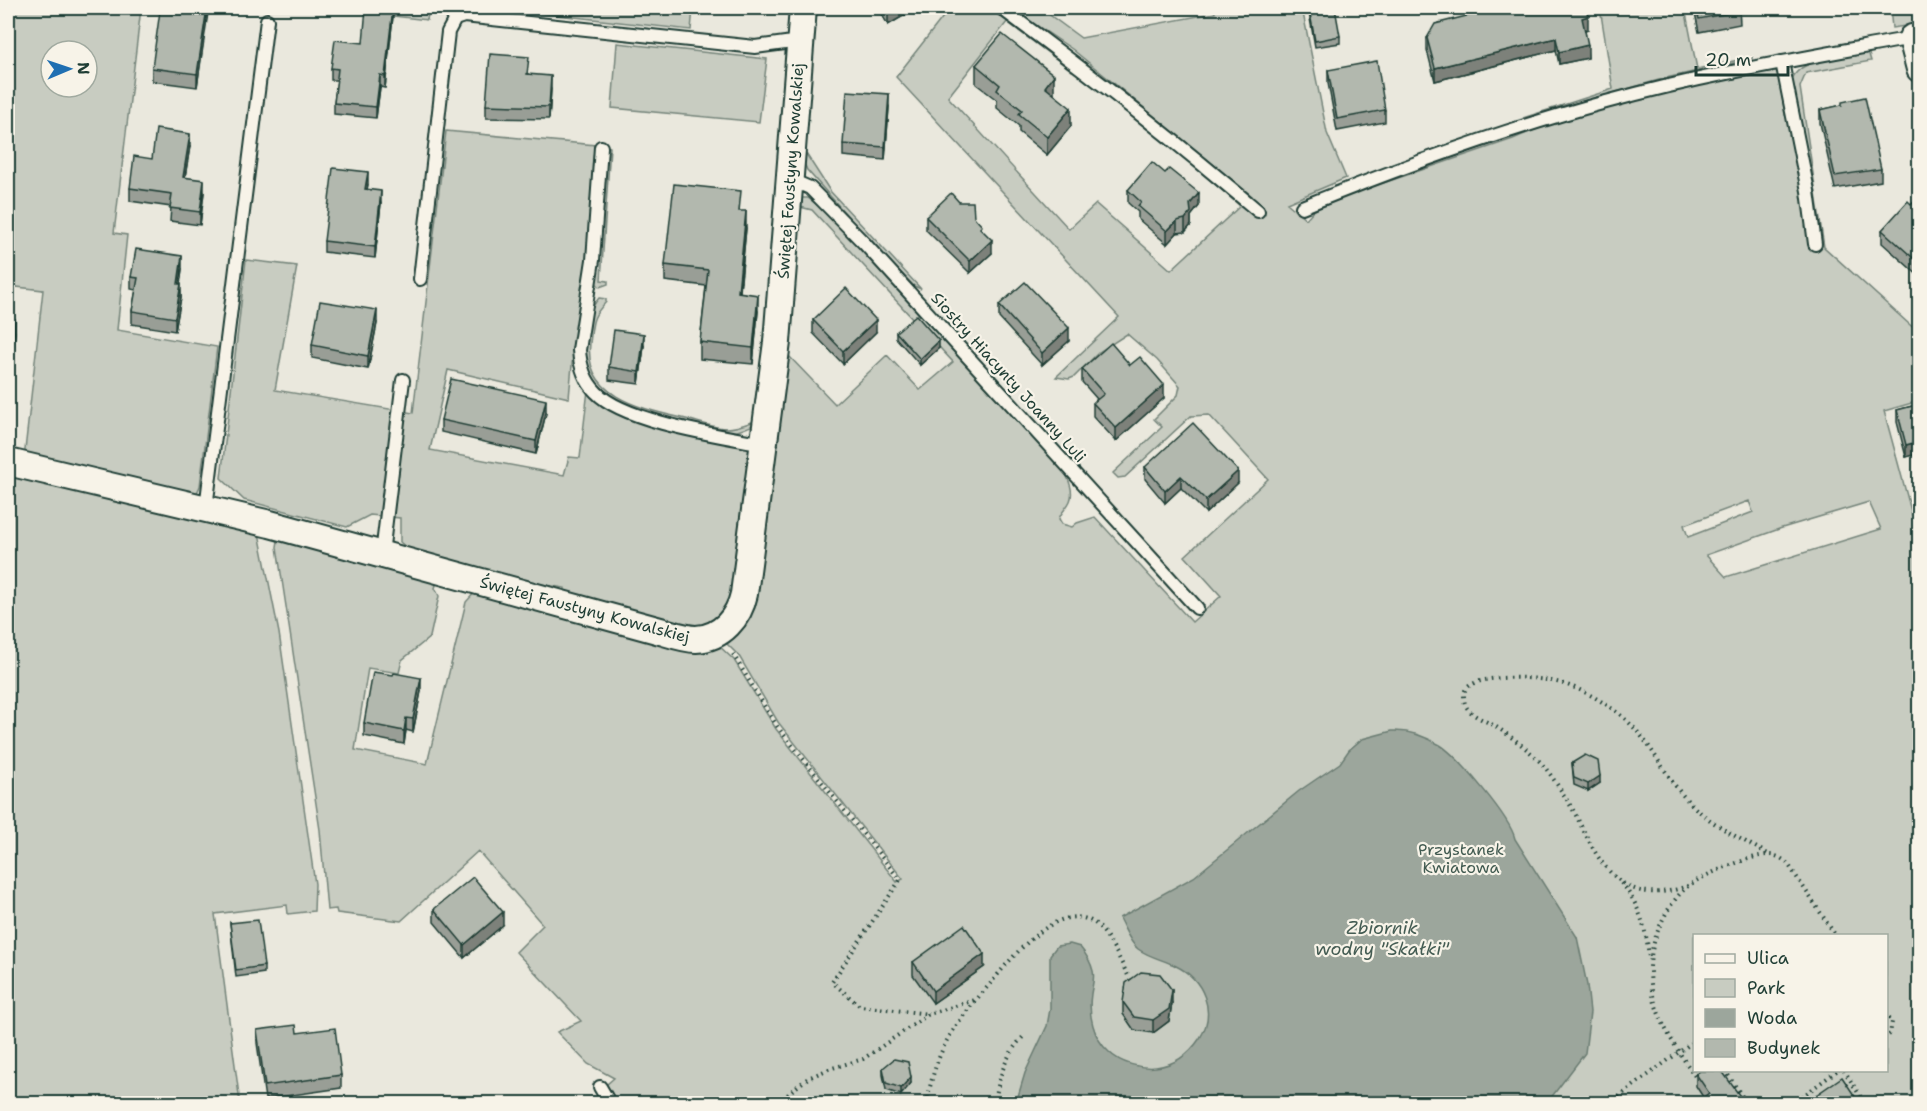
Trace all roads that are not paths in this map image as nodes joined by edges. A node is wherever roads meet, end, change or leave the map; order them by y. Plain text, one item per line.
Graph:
1 (803, 8) edge
2 (1001, 8) edge
3 (267, 20) dead end
4 (1916, 37) edge
5 (800, 41) junction
6 (1782, 62) junction
7 (1920, 69) edge
8 (601, 147) dead end
9 (789, 179) junction
10 (1302, 207) dead end
11 (1258, 211) dead end
12 (1815, 244) dead end
13 (420, 279) dead end
14 (403, 380) dead end
15 (764, 444) junction
16 (8, 462) edge
17 (206, 508) junction
18 (382, 554) junction
19 (1197, 608) dead end
20 (600, 1087) dead end
21 (610, 1104) edge

1 - 5 street, Świętej Faustyny Kowalskiej
2 - 11 lane
3 - 17 lane
4 - 6 lane
4 - 7 street
5 - 9 street, Świętej Faustyny Kowalskiej
5 - 13 lane
6 - 10 lane
6 - 12 lane
8 - 15 lane
9 - 15 street, Świętej Faustyny Kowalskiej
9 - 19 lane, Siostry Hiacynty Joanny Luli
14 - 18 lane
15 - 18 street, Świętej Faustyny Kowalskiej
16 - 17 street, Świętej Faustyny Kowalskiej
17 - 18 street, Świętej Faustyny Kowalskiej
20 - 21 lane

